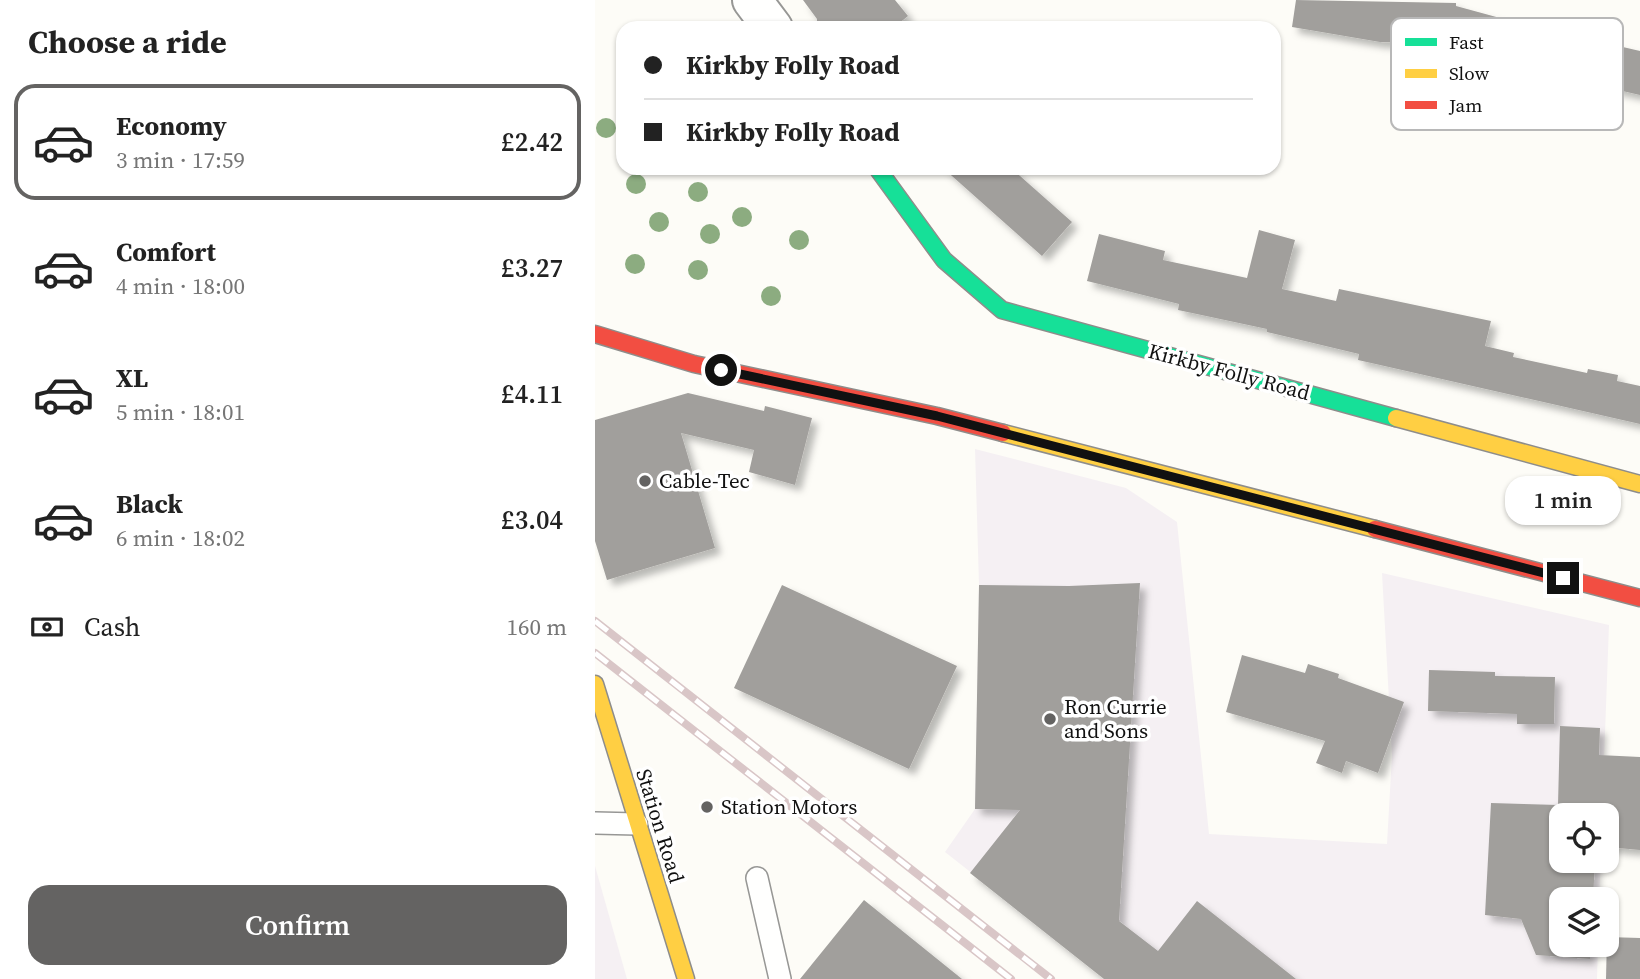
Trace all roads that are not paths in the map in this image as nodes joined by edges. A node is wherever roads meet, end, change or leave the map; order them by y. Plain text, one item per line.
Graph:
1 (753, 0) edge
2 (768, 21) edge
3 (882, 175) edge
4 (595, 334) edge
5 (1640, 484) edge
6 (1640, 598) edge
7 (595, 684) edge
8 (595, 822) edge
9 (637, 824) junction
10 (757, 878) dead end
11 (686, 979) edge
12 (780, 979) edge

1 - 2 street
3 - 5 main road, Kirkby Folly Road
4 - 6 main road
7 - 9 main road, Station Road
8 - 9 lane
9 - 11 main road, Station Road
10 - 12 lane

